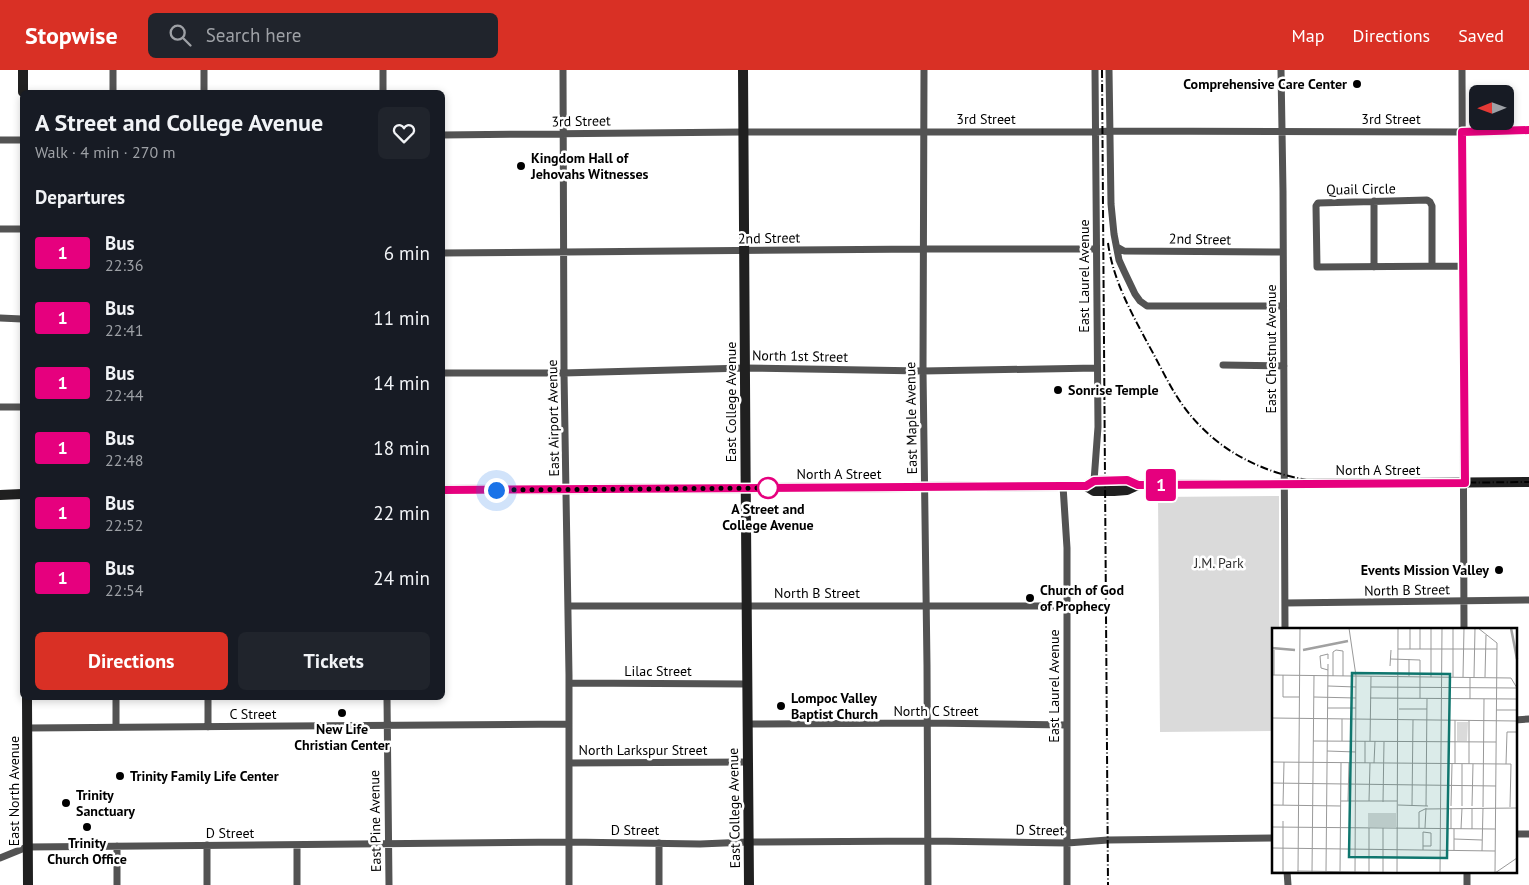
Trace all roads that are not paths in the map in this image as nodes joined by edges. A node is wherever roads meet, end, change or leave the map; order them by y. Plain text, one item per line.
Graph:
1 (23, 70) edge
2 (113, 70) edge
3 (204, 70) edge
4 (383, 70) edge
5 (563, 70) edge
6 (743, 70) edge
7 (924, 70) edge
8 (1095, 70) edge
9 (1109, 70) edge
10 (1281, 70) edge
11 (1462, 70) edge
12 (23, 90) edge
13 (113, 90) edge
14 (204, 90) edge
15 (383, 90) edge
16 (1529, 130) edge
17 (1110, 131) junction
18 (743, 132) junction
19 (923, 132) junction
20 (1096, 132) junction
21 (1282, 132) junction
22 (1462, 132) junction
23 (563, 134) junction
24 (445, 135) edge
25 (0, 140) edge
26 (20, 140) edge
27 (1374, 201) junction
28 (0, 229) edge
29 (20, 229) edge
30 (1117, 247) junction
31 (924, 249) junction
32 (1096, 249) junction
33 (744, 251) junction
34 (564, 252) junction
35 (1283, 252) junction
36 (445, 253) edge
37 (1374, 266) junction
38 (1432, 266) junction
39 (1463, 266) junction
40 (1283, 306) junction
41 (0, 318) edge
42 (20, 318) edge
43 (1223, 365) dead end
44 (1284, 366) junction
45 (745, 368) junction
46 (1097, 368) junction
47 (923, 371) junction
48 (445, 373) edge
49 (564, 373) junction
50 (0, 407) edge
51 (20, 407) edge
52 (1529, 482) edge
53 (1465, 483) junction
54 (1090, 484) junction
55 (1284, 484) junction
56 (1063, 486) junction
57 (924, 487) junction
58 (745, 488) junction
59 (567, 489) junction
60 (445, 490) edge
61 (20, 494) edge
62 (0, 495) edge
63 (1529, 600) edge
64 (1464, 602) junction
65 (1284, 603) junction
66 (568, 606) junction
67 (746, 606) junction
68 (926, 606) junction
69 (1067, 606) junction
70 (1284, 628) edge
71 (1464, 628) edge
72 (569, 683) junction
73 (746, 684) junction
74 (27, 700) edge
75 (116, 700) edge
76 (208, 700) edge
77 (386, 700) edge
78 (1529, 719) edge
79 (1516, 720) edge
80 (927, 723) junction
81 (569, 724) junction
82 (746, 724) junction
83 (1066, 725) junction
84 (387, 726) junction
85 (116, 727) junction
86 (208, 727) junction
87 (28, 728) junction
88 (747, 762) junction
89 (569, 763) junction
90 (1516, 834) edge
91 (1529, 834) edge
92 (1272, 838) edge
93 (928, 841) junction
94 (569, 842) junction
95 (748, 842) junction
96 (658, 843) junction
97 (1067, 843) junction
98 (388, 844) junction
99 (207, 845) junction
100 (296, 845) junction
101 (117, 846) junction
102 (27, 847) junction
103 (0, 858) edge
104 (1287, 872) edge
105 (1467, 872) edge
106 (28, 885) edge
107 (117, 885) edge
108 (207, 885) edge
109 (297, 885) edge
110 (389, 885) edge
111 (569, 885) edge
112 (659, 885) edge
113 (749, 885) edge
114 (928, 885) edge
115 (1067, 885) edge
116 (1288, 885) edge
117 (1467, 885) edge

1 - 12 street
2 - 13 street
3 - 14 street
4 - 15 street
5 - 23 street, East Airport Avenue
6 - 18 street, East College Avenue
7 - 19 street, East Maple Avenue
8 - 20 street, East Laurel Avenue
9 - 17 street, East Laurel Avenue
10 - 21 street, East Chestnut Avenue
11 - 22 street
16 - 22 street, 3rd Street
17 - 20 street, 3rd Street
17 - 21 street, 3rd Street
17 - 30 street, East Laurel Avenue
18 - 19 street, 3rd Street
18 - 23 street, 3rd Street
18 - 33 street, East College Avenue
19 - 20 street, 3rd Street
19 - 31 street, East Maple Avenue
20 - 32 street, East Laurel Avenue
21 - 22 street, 3rd Street
21 - 35 street, East Chestnut Avenue
22 - 39 street
23 - 24 street, 3rd Street
23 - 34 street, East Airport Avenue
25 - 26 street
27 - 37 street
27 - 37 street, Quail Circle
27 - 38 street, Quail Circle
28 - 29 street
30 - 35 street, 2nd Street
30 - 40 street, East Laurel Avenue
31 - 32 street, 2nd Street
31 - 33 street, 2nd Street
31 - 47 street, East Maple Avenue
32 - 46 street, East Laurel Avenue
33 - 34 street, 2nd Street
33 - 45 street, East College Avenue
34 - 36 street, 2nd Street
34 - 49 street, East Airport Avenue
35 - 40 street, East Chestnut Avenue
37 - 38 street, Quail Circle
38 - 39 street, Quail Circle
39 - 53 street
40 - 44 street, East Chestnut Avenue
41 - 42 street
43 - 44 street
44 - 55 street, East Chestnut Avenue
45 - 47 street, North 1st Street
45 - 49 street, North 1st Street
45 - 58 street, East College Avenue
46 - 47 street, North 1st Street
46 - 54 street, East Laurel Avenue
47 - 57 street, East Maple Avenue
48 - 49 street, North 1st Street
49 - 59 street, East Airport Avenue
50 - 51 street
52 - 53 street, North A Street
53 - 55 street, North A Street
53 - 64 street
54 - 55 street, North A Street
54 - 56 street, North A Street
55 - 65 street, East Chestnut Avenue
56 - 57 street, North A Street
56 - 69 street, East Laurel Avenue
57 - 58 street, North A Street
57 - 68 street, East Maple Avenue
58 - 59 street, North A Street
58 - 67 street, East College Avenue
59 - 60 street, North A Street
59 - 66 street, East Airport Avenue
61 - 62 street
63 - 64 street, North B Street
64 - 65 street, North B Street
64 - 71 street
65 - 70 street, East Chestnut Avenue
66 - 67 street, North B Street
66 - 72 street, East Airport Avenue
67 - 68 street, North B Street
67 - 73 street, East College Avenue
68 - 69 street, North B Street
68 - 80 street, East Maple Avenue
69 - 83 street, East Laurel Avenue
72 - 73 street, Lilac Street
72 - 81 street, East Airport Avenue
73 - 82 street, East College Avenue
74 - 87 street, East North Avenue
75 - 85 street
76 - 86 street
77 - 84 street, East Pine Avenue
78 - 79 street
80 - 82 street, North C Street
80 - 83 street, North C Street
80 - 93 street, East Maple Avenue
81 - 84 street, C Street
81 - 89 street, East Airport Avenue
82 - 88 street, East College Avenue
83 - 97 street, East Laurel Avenue
84 - 86 street, C Street
84 - 98 street, East Pine Avenue
85 - 86 street, C Street
85 - 87 street, C Street
87 - 102 street, East North Avenue
88 - 89 street, North Larkspur Street
88 - 95 street, East College Avenue
89 - 94 street, East Airport Avenue
90 - 91 street
92 - 97 street, D Street
93 - 95 street, D Street
93 - 97 street, D Street
93 - 114 street, East Maple Avenue
94 - 96 street, D Street
94 - 98 street, D Street
94 - 111 street, East Airport Avenue
95 - 96 street, D Street
95 - 113 street, East College Avenue
96 - 112 street
97 - 115 street, East Laurel Avenue
98 - 100 street, D Street
98 - 110 street, East Pine Avenue
99 - 100 street, D Street
99 - 101 street, D Street
99 - 108 street
100 - 109 street
101 - 102 street, D Street
101 - 107 street
102 - 103 street, D Street
102 - 106 street, East North Avenue
104 - 116 street
105 - 117 street

